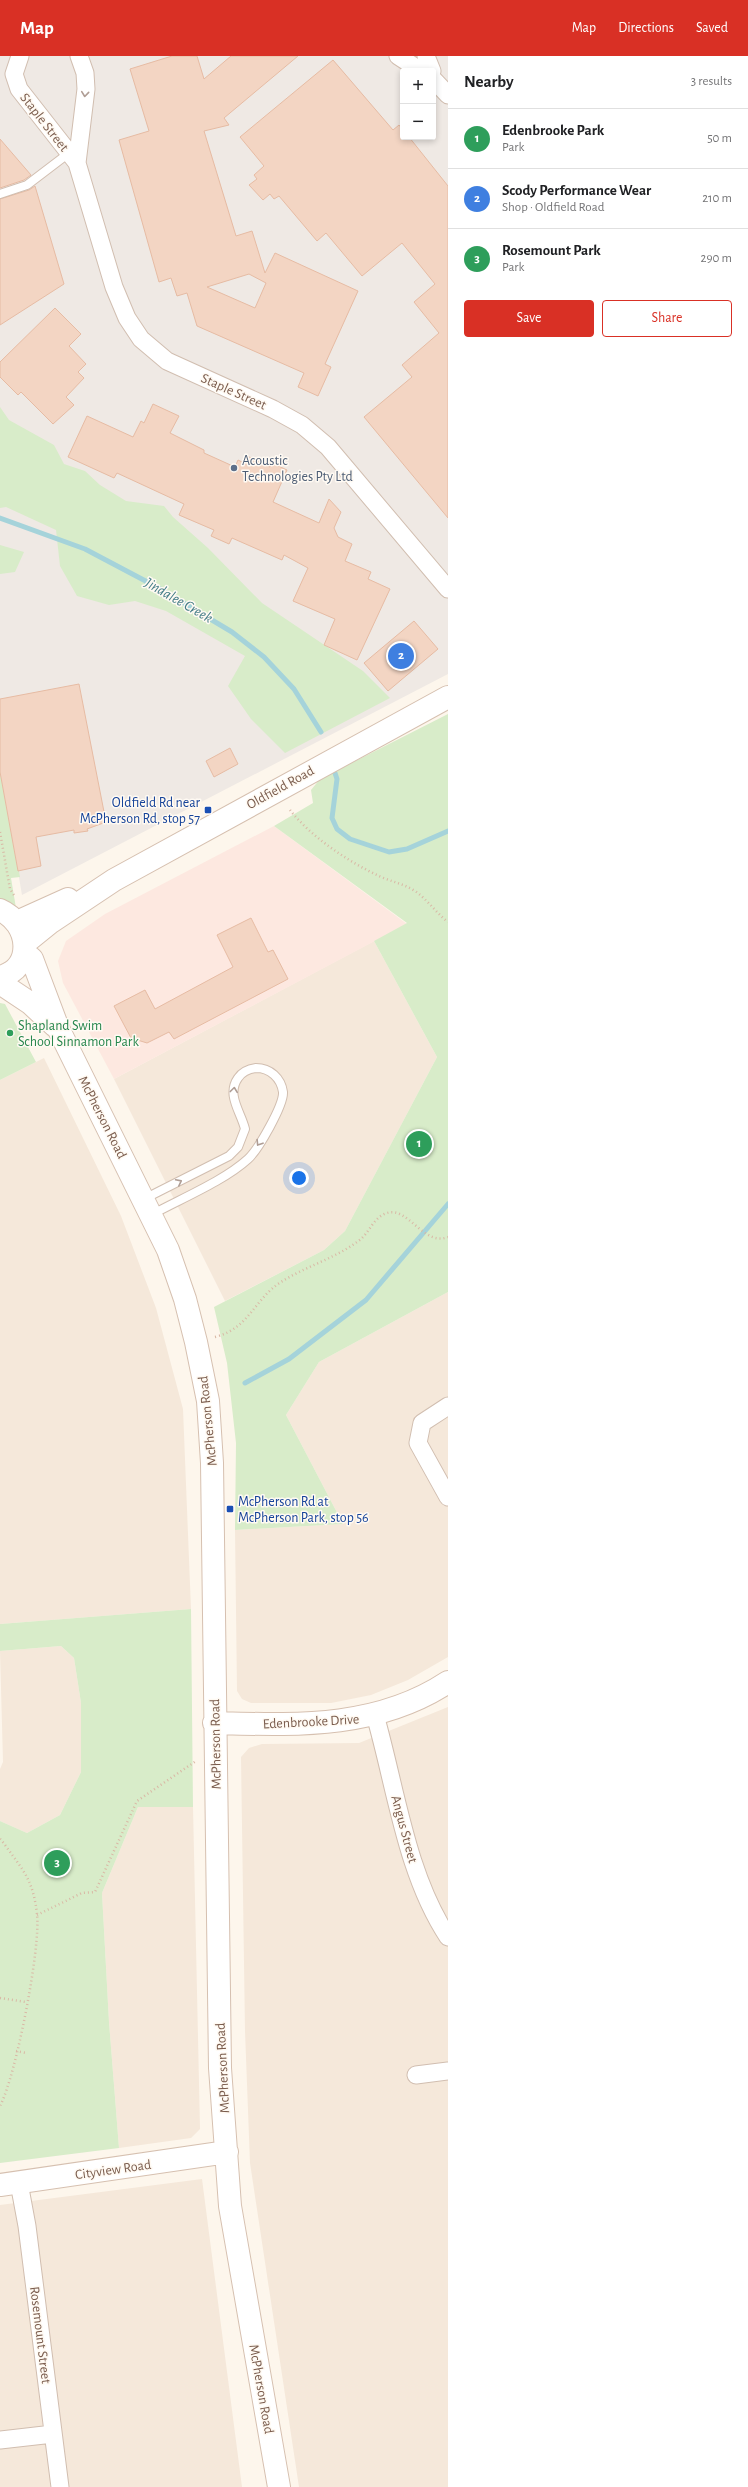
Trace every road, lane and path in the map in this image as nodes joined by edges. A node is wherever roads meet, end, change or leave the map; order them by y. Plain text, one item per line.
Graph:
1 (20, 56) edge
2 (80, 56) edge
3 (398, 56) edge
4 (426, 56) edge
5 (416, 68) edge
6 (437, 80) edge
7 (73, 158) junction
8 (0, 194) edge
9 (448, 589) edge
10 (448, 697) edge
11 (290, 810) dead end
12 (0, 832) edge
13 (114, 880) junction
14 (11, 910) edge
15 (448, 922) edge
16 (24, 947) junction
17 (0, 977) edge
18 (0, 983) edge
19 (58, 1028) junction
20 (216, 1163) junction
21 (223, 1176) junction
22 (148, 1207) junction
23 (448, 1237) edge
24 (214, 1337) dead end
25 (448, 1406) edge
26 (448, 1497) edge
27 (448, 1682) edge
28 (375, 1715) junction
29 (214, 1722) junction
30 (196, 1761) dead end
31 (0, 1840) edge
32 (38, 1915) junction
33 (448, 1937) edge
34 (0, 1998) edge
35 (26, 2002) junction
36 (16, 2051) junction
37 (26, 2053) dead end
38 (448, 2071) edge
39 (416, 2075) dead end
40 (0, 2106) edge
41 (227, 2152) junction
42 (9, 2184) edge
43 (53, 2434) junction
44 (0, 2440) edge
45 (60, 2487) edge
46 (279, 2487) edge

1 - 7 street, Staple Street
2 -> 7 street, Staple Street
3 - 5 street
4 - 6 street
7 - 8 lane
7 - 9 street, Staple Street
10 - 13 street, Oldfield Road
11 - 15 path
12 - 14 path
13 - 14 street, Oldfield Road
13 - 16 street, Oldfield Road
14 - 16 street
16 - 17 street, Oldfield Road
16 - 19 street
18 - 19 street
19 - 22 street, McPherson Road
20 - 21 lane
20 -> 21 lane
22 -> 20 lane
21 - 22 lane
22 - 29 street, McPherson Road
23 - 24 path
25 - 26 street
27 - 28 street, Edenbrooke Drive
28 - 29 street, Edenbrooke Drive
28 - 33 street, Angus Street
29 - 41 street, McPherson Road
30 - 32 path
31 - 32 path
32 - 35 path
34 - 35 path
35 - 36 path
36 - 37 path
36 - 40 path
38 - 39 street
41 - 42 street, Cityview Road
41 - 46 street, McPherson Road
42 - 43 street, Rosemount Street
43 - 44 street
43 - 45 street, Rosemount Street

